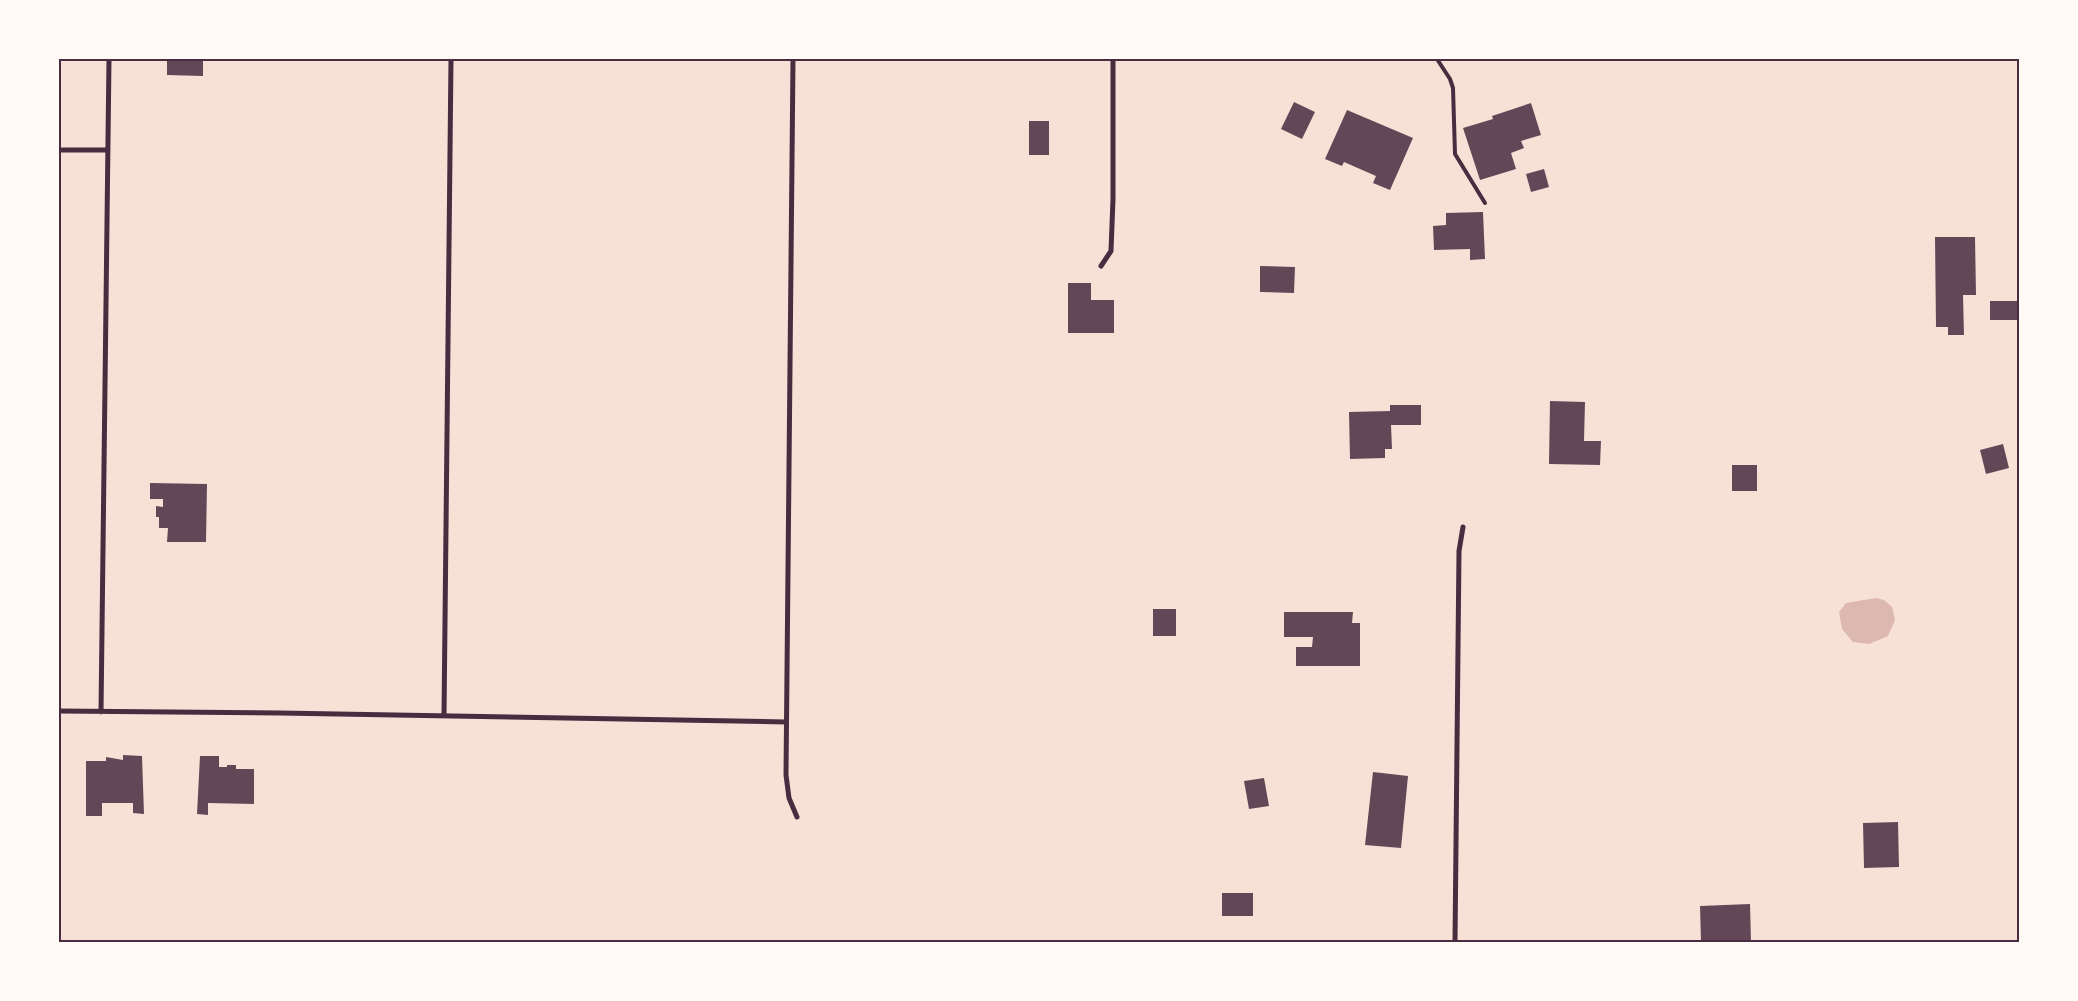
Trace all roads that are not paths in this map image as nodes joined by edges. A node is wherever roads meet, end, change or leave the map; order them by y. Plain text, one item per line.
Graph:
1 (109, 59) edge
2 (451, 59) edge
3 (793, 59) edge
4 (1113, 59) edge
5 (1437, 59) edge
6 (59, 150) edge
7 (108, 150) junction
8 (1485, 203) dead end
9 (1101, 266) dead end
10 (1463, 527) dead end
11 (59, 712) edge
12 (102, 712) junction
13 (444, 716) junction
14 (786, 722) junction
15 (797, 818) dead end
16 (1455, 942) edge

1 - 7 street
2 - 13 street
3 - 14 street
4 - 9 street
5 - 8 lane
6 - 7 street
7 - 12 street
10 - 16 street
11 - 12 street
12 - 13 street
13 - 14 street
14 - 15 street

